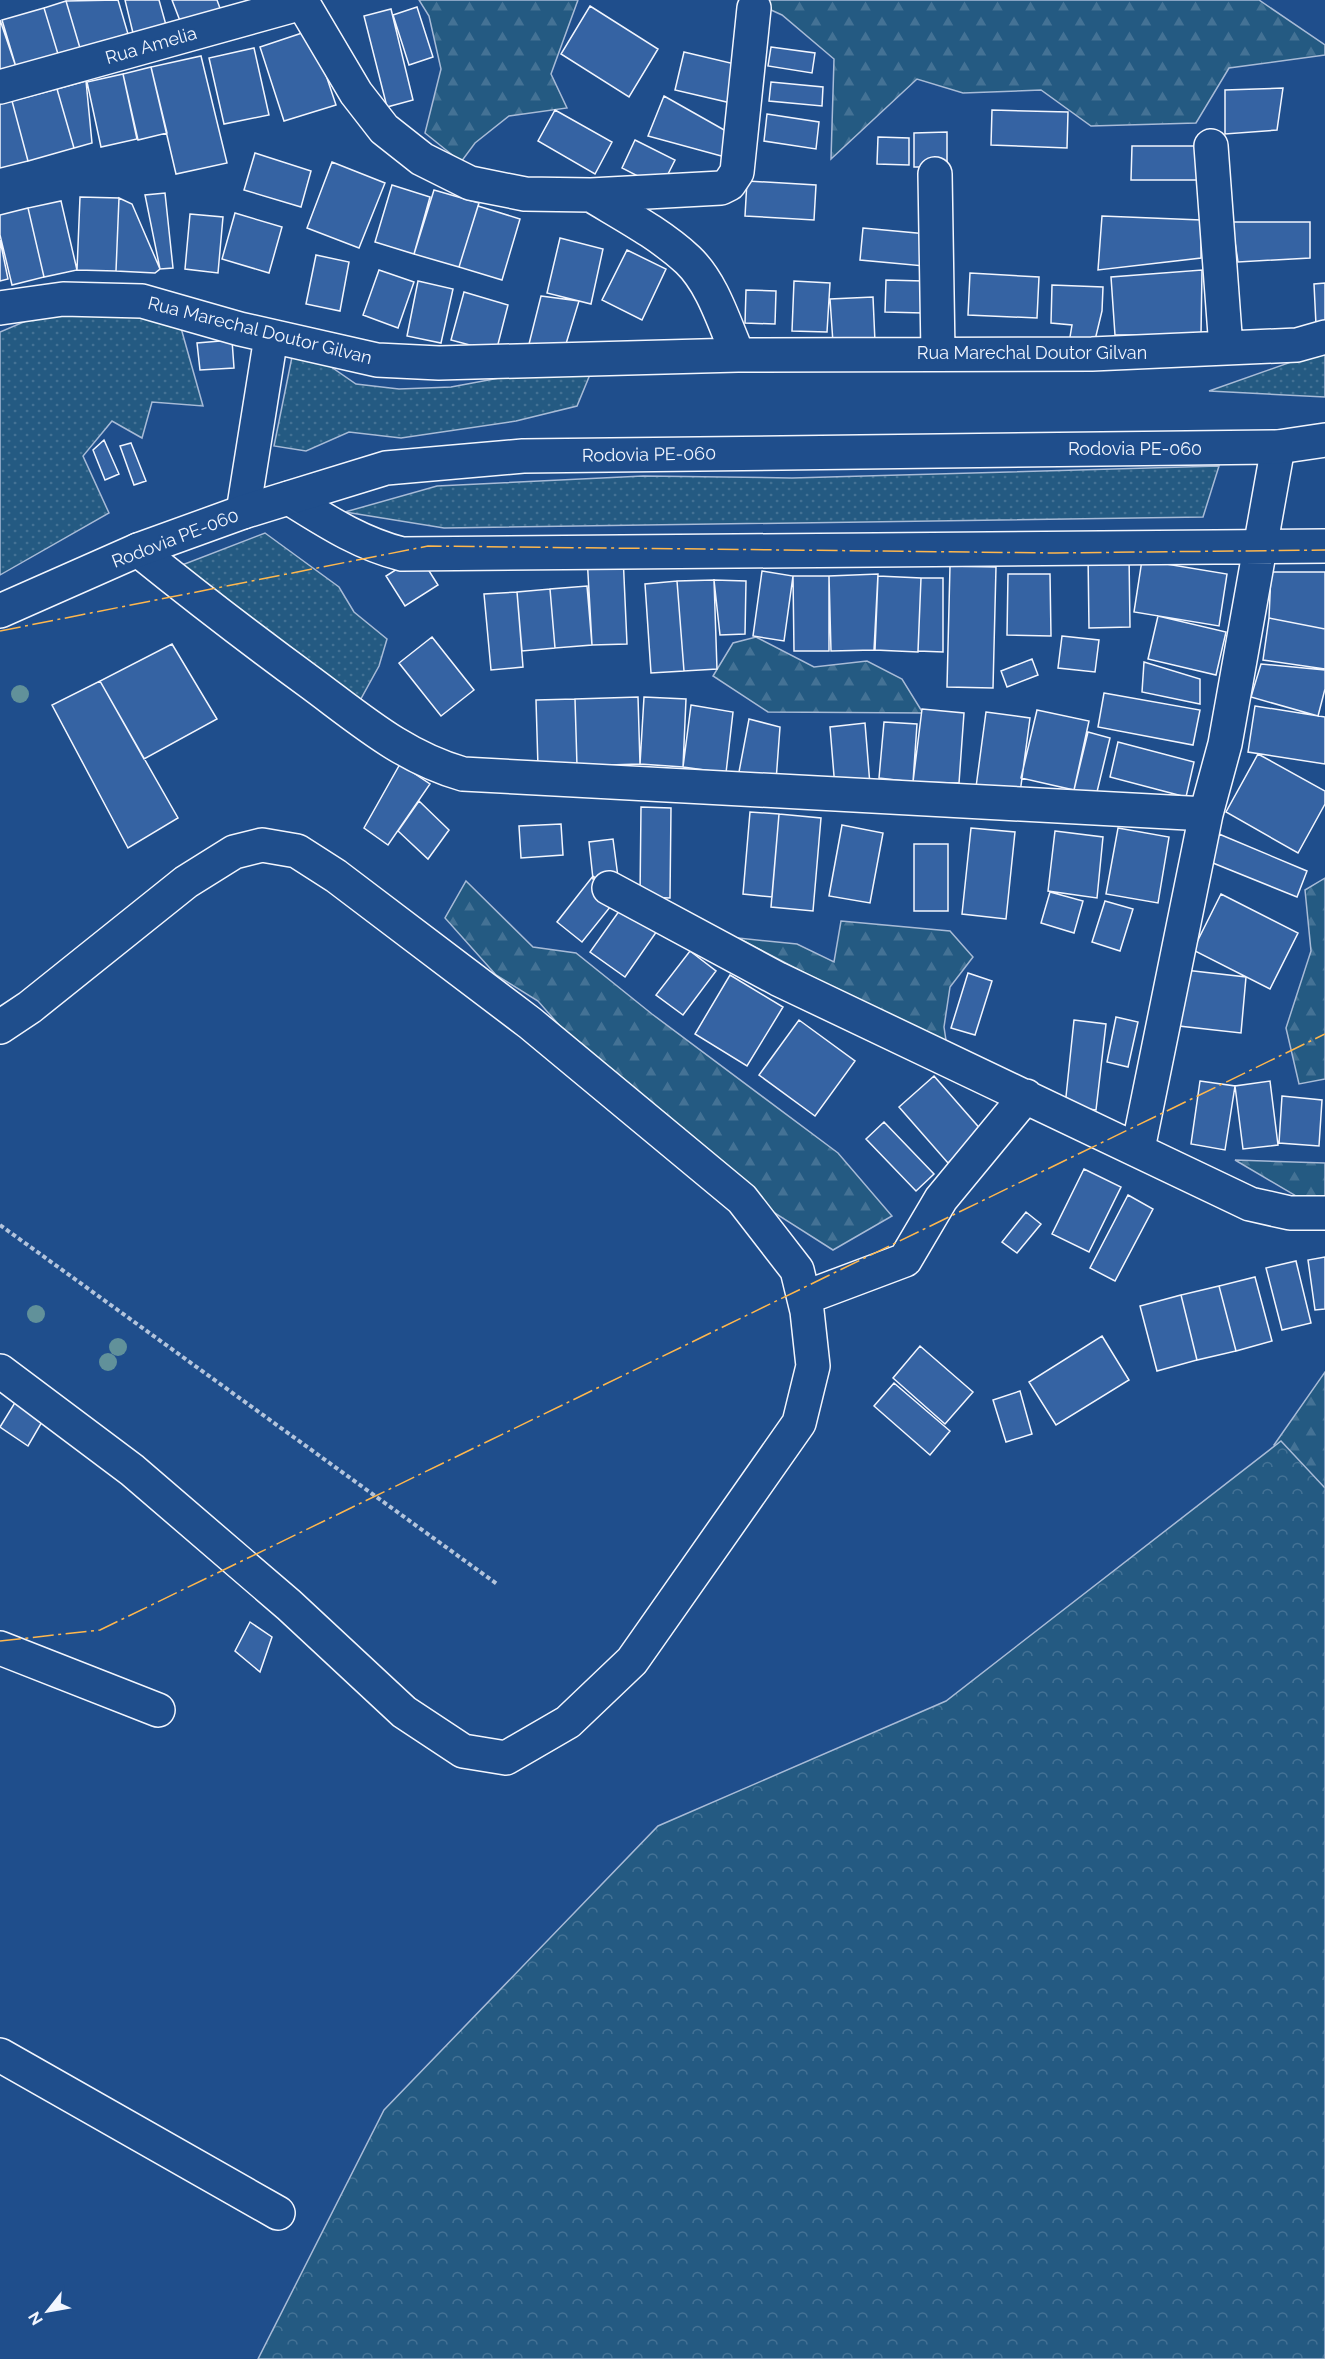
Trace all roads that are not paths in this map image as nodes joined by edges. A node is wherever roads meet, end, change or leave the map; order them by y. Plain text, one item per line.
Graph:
1 (302, 1) edge
2 (754, 8) dead end
3 (0, 87) edge
4 (1211, 146) dead end
5 (935, 174) dead end
6 (591, 195) junction
7 (0, 308) edge
8 (270, 337) junction
9 (1325, 338) edge
10 (1226, 348) junction
11 (938, 352) junction
12 (738, 355) junction
13 (1325, 440) edge
14 (1278, 447) junction
15 (289, 498) junction
16 (243, 512) junction
17 (1262, 546) junction
18 (1325, 546) edge
19 (138, 550) junction
20 (0, 611) edge
21 (1206, 814) junction
22 (609, 888) dead end
23 (0, 1027) edge
24 (1026, 1096) junction
25 (1138, 1149) junction
26 (1325, 1213) edge
27 (804, 1298) junction
28 (0, 1371) edge
29 (0, 1648) edge
30 (158, 1710) dead end
31 (0, 2055) edge
32 (278, 2213) dead end

1 - 3 street, Rua Amelia
1 - 6 street
2 - 6 street
4 - 10 street
5 - 11 street
6 - 12 street
7 - 8 street, Rua Marechal Doutor Gilvan
8 - 12 street, Rua Marechal Doutor Gilvan
8 - 16 street
9 - 10 street, Rua Marechal Doutor Gilvan
10 - 11 street, Rua Marechal Doutor Gilvan
11 - 12 street, Rua Marechal Doutor Gilvan
13 - 14 street, Rodovia PE-060
14 - 15 street, Rodovia PE-060
14 - 17 street
15 - 16 street, Rodovia PE-060
15 - 17 street
16 - 19 street, Rodovia PE-060
17 - 18 street
17 - 21 street
19 - 20 street, Rodovia PE-060
19 - 21 street
21 - 25 street
22 - 24 street
23 - 27 street
24 - 25 street
24 - 27 street
25 - 26 street
27 - 28 street
29 - 30 street
31 - 32 street

